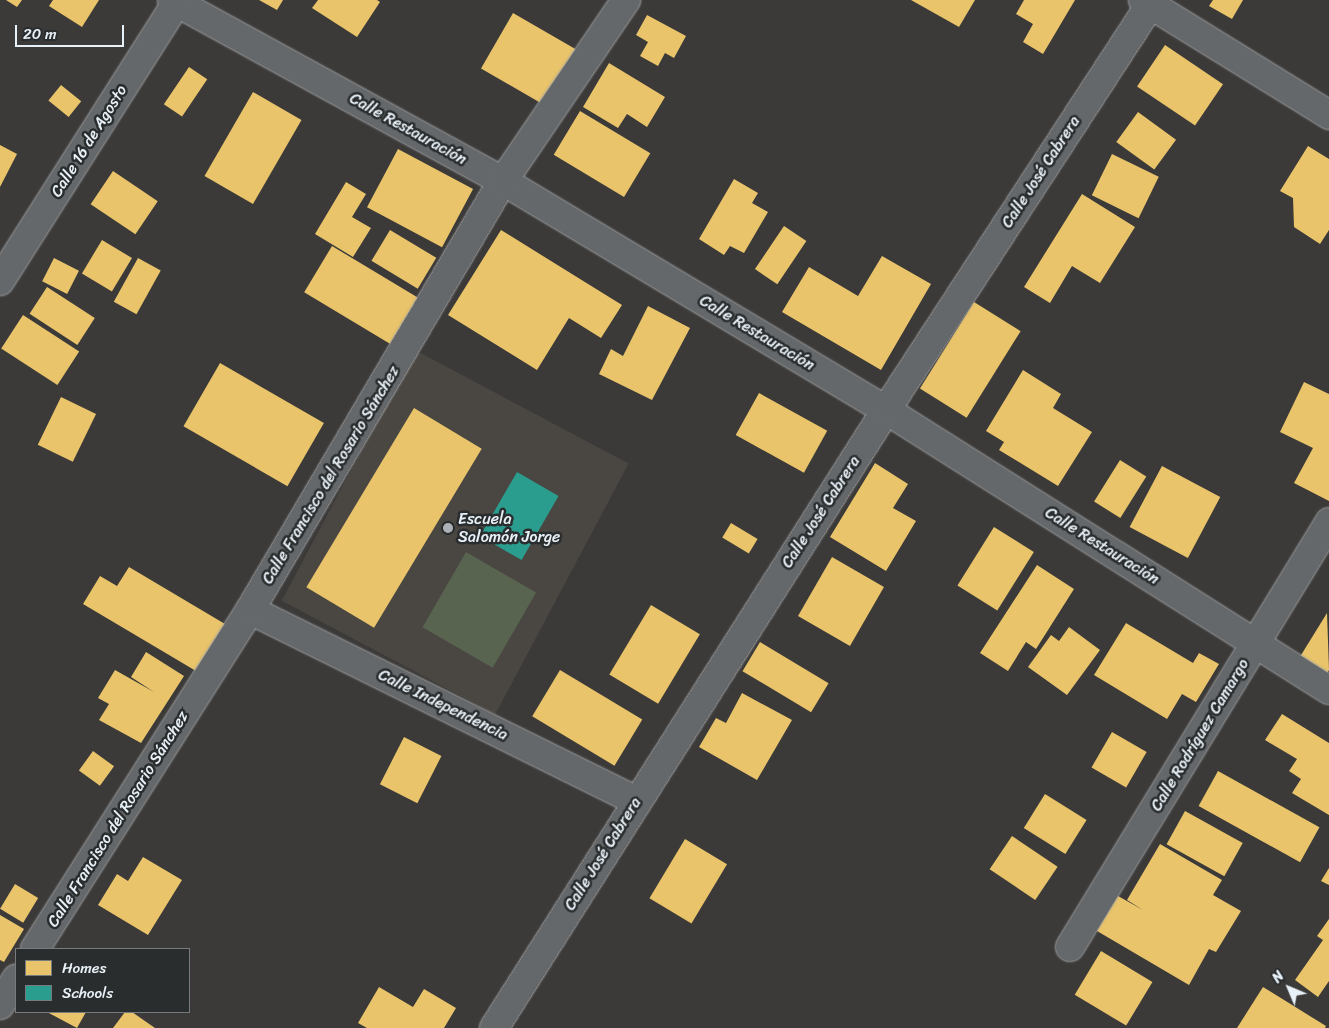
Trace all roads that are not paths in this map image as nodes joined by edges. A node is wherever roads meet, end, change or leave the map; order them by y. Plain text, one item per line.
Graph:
1 (626, 0) edge
2 (175, 1) edge
3 (1149, 2) edge
4 (1329, 115) edge
5 (503, 181) junction
6 (0, 281) edge
7 (886, 410) junction
8 (1329, 522) edge
9 (250, 610) junction
10 (1256, 643) junction
11 (1329, 690) edge
12 (636, 801) junction
13 (1070, 947) dead end
14 (36, 948) edge
15 (15, 981) edge
16 (0, 1005) edge
17 (494, 1028) edge

1 - 5 street, Calle Francisco del Rosario Sánchez
2 - 5 street, Calle Restauración
2 - 6 street, Calle 16 de Agosto
3 - 4 street
3 - 7 street, Calle José Cabrera
5 - 7 street, Calle Restauración
5 - 9 street, Calle Francisco del Rosario Sánchez
7 - 10 street, Calle Restauración
7 - 12 street, Calle José Cabrera
8 - 10 street, Calle Rodríguez Camargo
9 - 12 street, Calle Independencia
9 - 14 street, Calle Francisco del Rosario Sánchez
10 - 11 street, Calle Restauración
10 - 13 street, Calle Rodríguez Camargo
12 - 17 street, Calle José Cabrera
15 - 16 street

